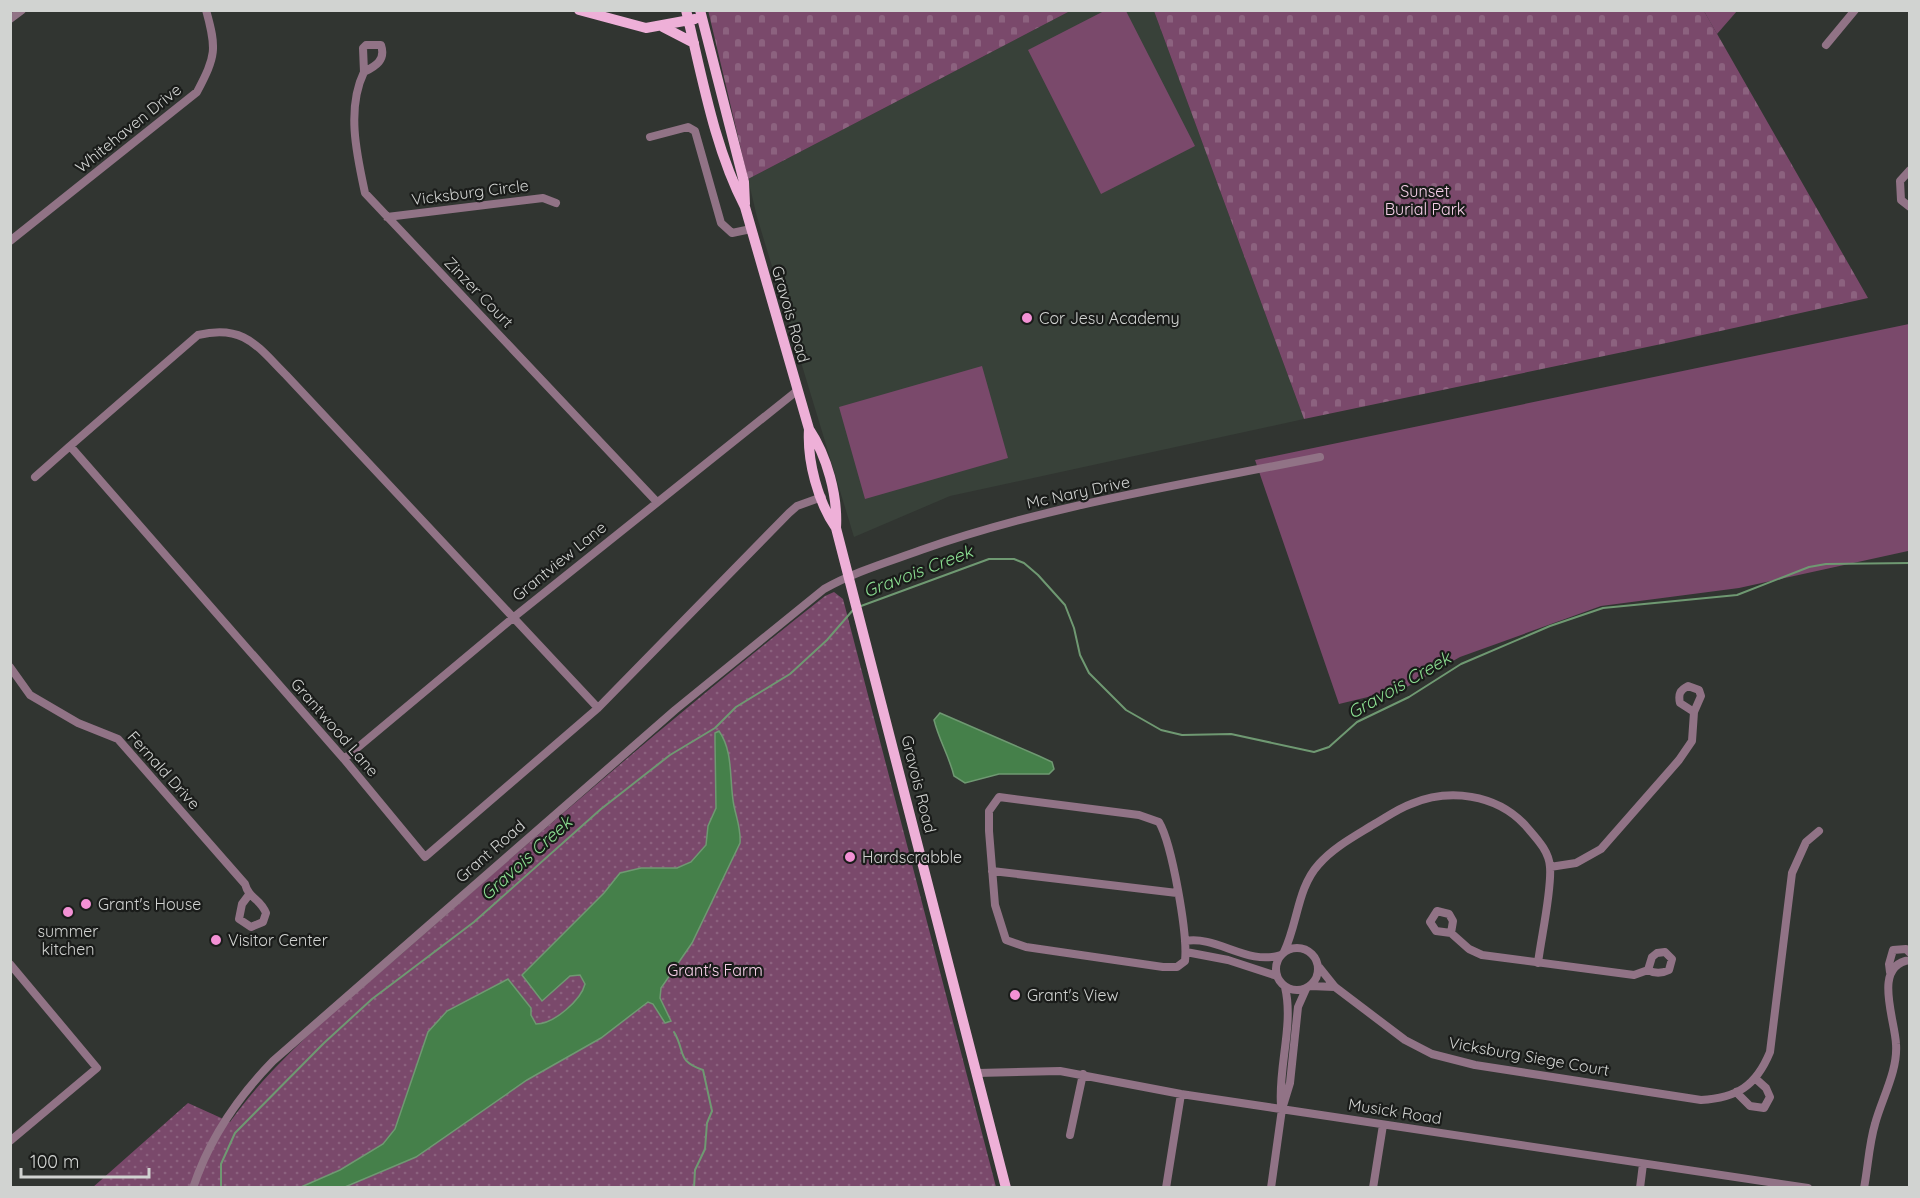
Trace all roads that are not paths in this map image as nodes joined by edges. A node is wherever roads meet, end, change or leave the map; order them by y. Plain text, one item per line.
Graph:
1 (22, 10) edge
2 (206, 10) edge
3 (579, 10) edge
4 (1855, 10) edge
5 (701, 14) edge
6 (12, 16) edge
7 (687, 16) edge
8 (663, 27) junction
9 (694, 43) junction
10 (1826, 45) dead end
11 (364, 72) dead end
12 (650, 136) dead end
13 (1910, 170) edge
14 (556, 203) dead end
15 (745, 207) junction
16 (1910, 207) edge
17 (387, 217) junction
18 (751, 229) junction
19 (10, 241) edge
20 (798, 390) junction
21 (809, 429) junction
22 (70, 446) junction
23 (1320, 457) dead end
24 (35, 477) dead end
25 (822, 497) junction
26 (656, 501) junction
27 (836, 528) junction
28 (849, 576) junction
29 (514, 617) junction
30 (10, 667) edge
31 (598, 708) junction
32 (1694, 712) dead end
33 (344, 759) junction
34 (1819, 831) dead end
35 (1550, 867) junction
36 (992, 871) junction
37 (1177, 893) junction
38 (248, 896) dead end
39 (1295, 929) junction
40 (1451, 933) dead end
41 (1185, 941) junction
42 (1306, 950) junction
43 (1186, 952) junction
44 (1910, 953) edge
45 (1283, 954) junction
46 (1905, 961) edge
47 (1538, 963) junction
48 (10, 964) edge
49 (1318, 967) junction
50 (1648, 970) dead end
51 (1890, 972) junction
52 (1277, 976) junction
53 (1285, 987) junction
54 (1335, 987) junction
55 (1308, 988) junction
56 (977, 1073) junction
57 (1083, 1074) junction
58 (1756, 1079) junction
59 (1736, 1092) junction
60 (1181, 1094) junction
61 (1282, 1109) junction
62 (1383, 1125) junction
63 (1070, 1136) dead end
64 (10, 1141) edge
65 (1644, 1164) junction
66 (193, 1188) edge
67 (1005, 1188) edge
68 (1166, 1188) edge
69 (1271, 1188) edge
70 (1373, 1188) edge
71 (1640, 1188) edge
72 (1808, 1188) edge
73 (1864, 1188) edge

1 - 6 street
2 - 19 street, Whitehaven Drive
3 - 8 main road
4 - 10 street
5 - 7 main road
5 - 15 main road, Gravois Road
7 - 8 main road
7 - 9 main road, Gravois Road
8 - 9 main road
9 - 15 main road, Gravois Road
11 - 17 street, Zinzer Court
12 - 18 street
13 - 16 street
14 - 17 street, Vicksburg Circle
15 - 18 main road, Gravois Road
17 - 26 street, Zinzer Court
18 - 20 main road, Gravois Road
20 - 21 main road, Gravois Road
20 - 26 street, Grantview Lane
21 - 25 main road, Gravois Road
21 - 27 main road, Gravois Road
22 - 24 street
22 - 29 street
22 - 33 street, Grantwood Lane
23 - 28 street, Mc Nary Drive
25 - 27 main road, Gravois Road
25 - 31 street, Grantwood Lane
26 - 29 street, Grantview Lane
27 - 28 main road, Gravois Road
28 - 56 main road, Gravois Road
28 - 66 street, Grant Road
29 - 31 street
29 - 33 street, Grantview Lane
30 - 38 street, Fernald Drive
31 - 33 street, Grantwood Lane
32 - 35 street
34 - 58 street, Vicksburg Siege Court
35 - 39 street
35 - 47 street
36 - 37 street
36 - 37 street
36 - 43 street
37 - 41 street
39 - 42 street
39 - 45 street
40 - 47 street
41 - 43 street
41 - 45 street
42 - 45 street
42 - 49 street
43 - 52 street
44 - 51 street
45 - 52 street
46 - 51 street
47 - 50 street
48 - 64 street
49 - 54 street, Vicksburg Siege Court
49 - 55 street
51 - 73 street
52 - 53 street
53 - 55 street
53 - 61 street
54 - 55 street
54 - 59 street, Vicksburg Siege Court
55 - 61 street
56 - 57 street, Musick Road
56 - 67 main road, Gravois Road
57 - 60 street, Musick Road
57 - 63 street
58 - 59 street, Vicksburg Siege Court
58 - 59 street
60 - 61 street, Musick Road
60 - 68 street
61 - 62 street, Musick Road
61 - 69 street
62 - 65 street, Musick Road
62 - 70 street
65 - 71 street
65 - 72 street, Musick Road

